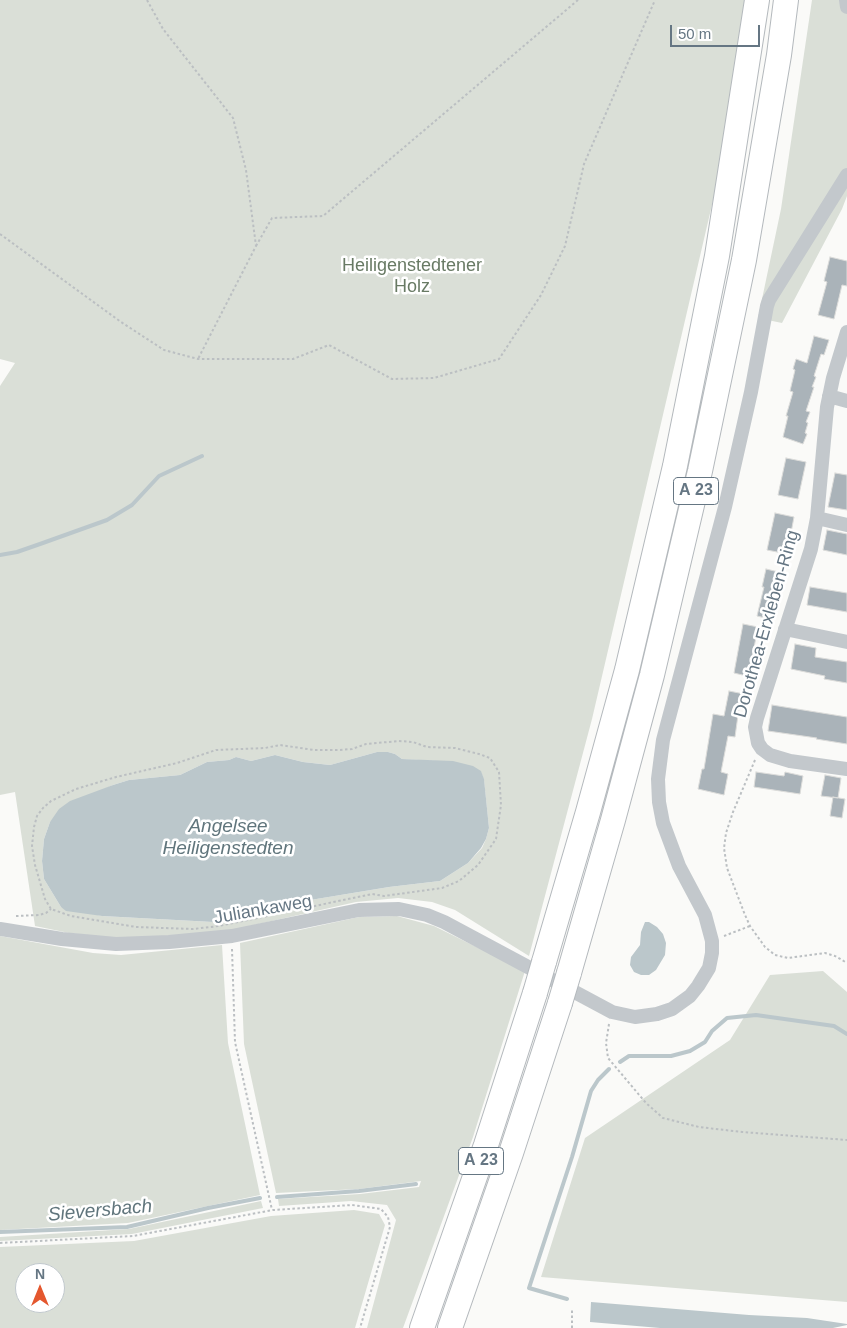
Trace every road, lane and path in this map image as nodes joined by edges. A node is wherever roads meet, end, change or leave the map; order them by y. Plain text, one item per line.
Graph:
1 (147, 0) edge
2 (578, 0) edge
3 (655, 0) edge
4 (758, 0) edge
5 (786, 0) edge
6 (846, 0) edge
7 (847, 7) edge
8 (847, 175) edge
9 (0, 234) edge
10 (256, 246) junction
11 (847, 332) edge
12 (198, 358) junction
13 (829, 396) junction
14 (847, 401) edge
15 (817, 518) junction
16 (847, 525) edge
17 (785, 629) junction
18 (847, 642) edge
19 (762, 749) junction
20 (847, 769) edge
21 (51, 909) junction
22 (16, 916) dead end
23 (750, 926) junction
24 (0, 929) edge
25 (232, 936) junction
26 (712, 941) junction
27 (847, 963) edge
28 (607, 1009) junction
29 (847, 1140) edge
30 (273, 1210) junction
31 (0, 1243) edge
32 (572, 1310) dead end
33 (360, 1328) edge
34 (422, 1328) edge
35 (450, 1328) edge
36 (572, 1328) edge

1 - 10 path
2 - 10 path
3 - 12 path
4 - 34 highway, A 23, bridge
5 - 35 highway, A 23, bridge
6 - 7 street
8 - 26 street
9 - 12 path
10 - 12 path
11 - 13 street, Dorothea-Erxleben-Ring
13 - 14 street
13 - 15 street, Dorothea-Erxleben-Ring
15 - 16 street
15 - 17 street, Dorothea-Erxleben-Ring
17 - 18 street
17 - 19 street, Dorothea-Erxleben-Ring
19 - 20 street
19 - 23 path
21 - 21 path
21 - 22 path
23 - 26 path
23 - 27 path
24 - 25 street, Juliankaweg
25 - 28 street, Juliankaweg
25 - 30 path
26 - 28 street, Juliankaweg
28 - 29 path
30 - 31 path
30 - 33 path
32 - 36 path

